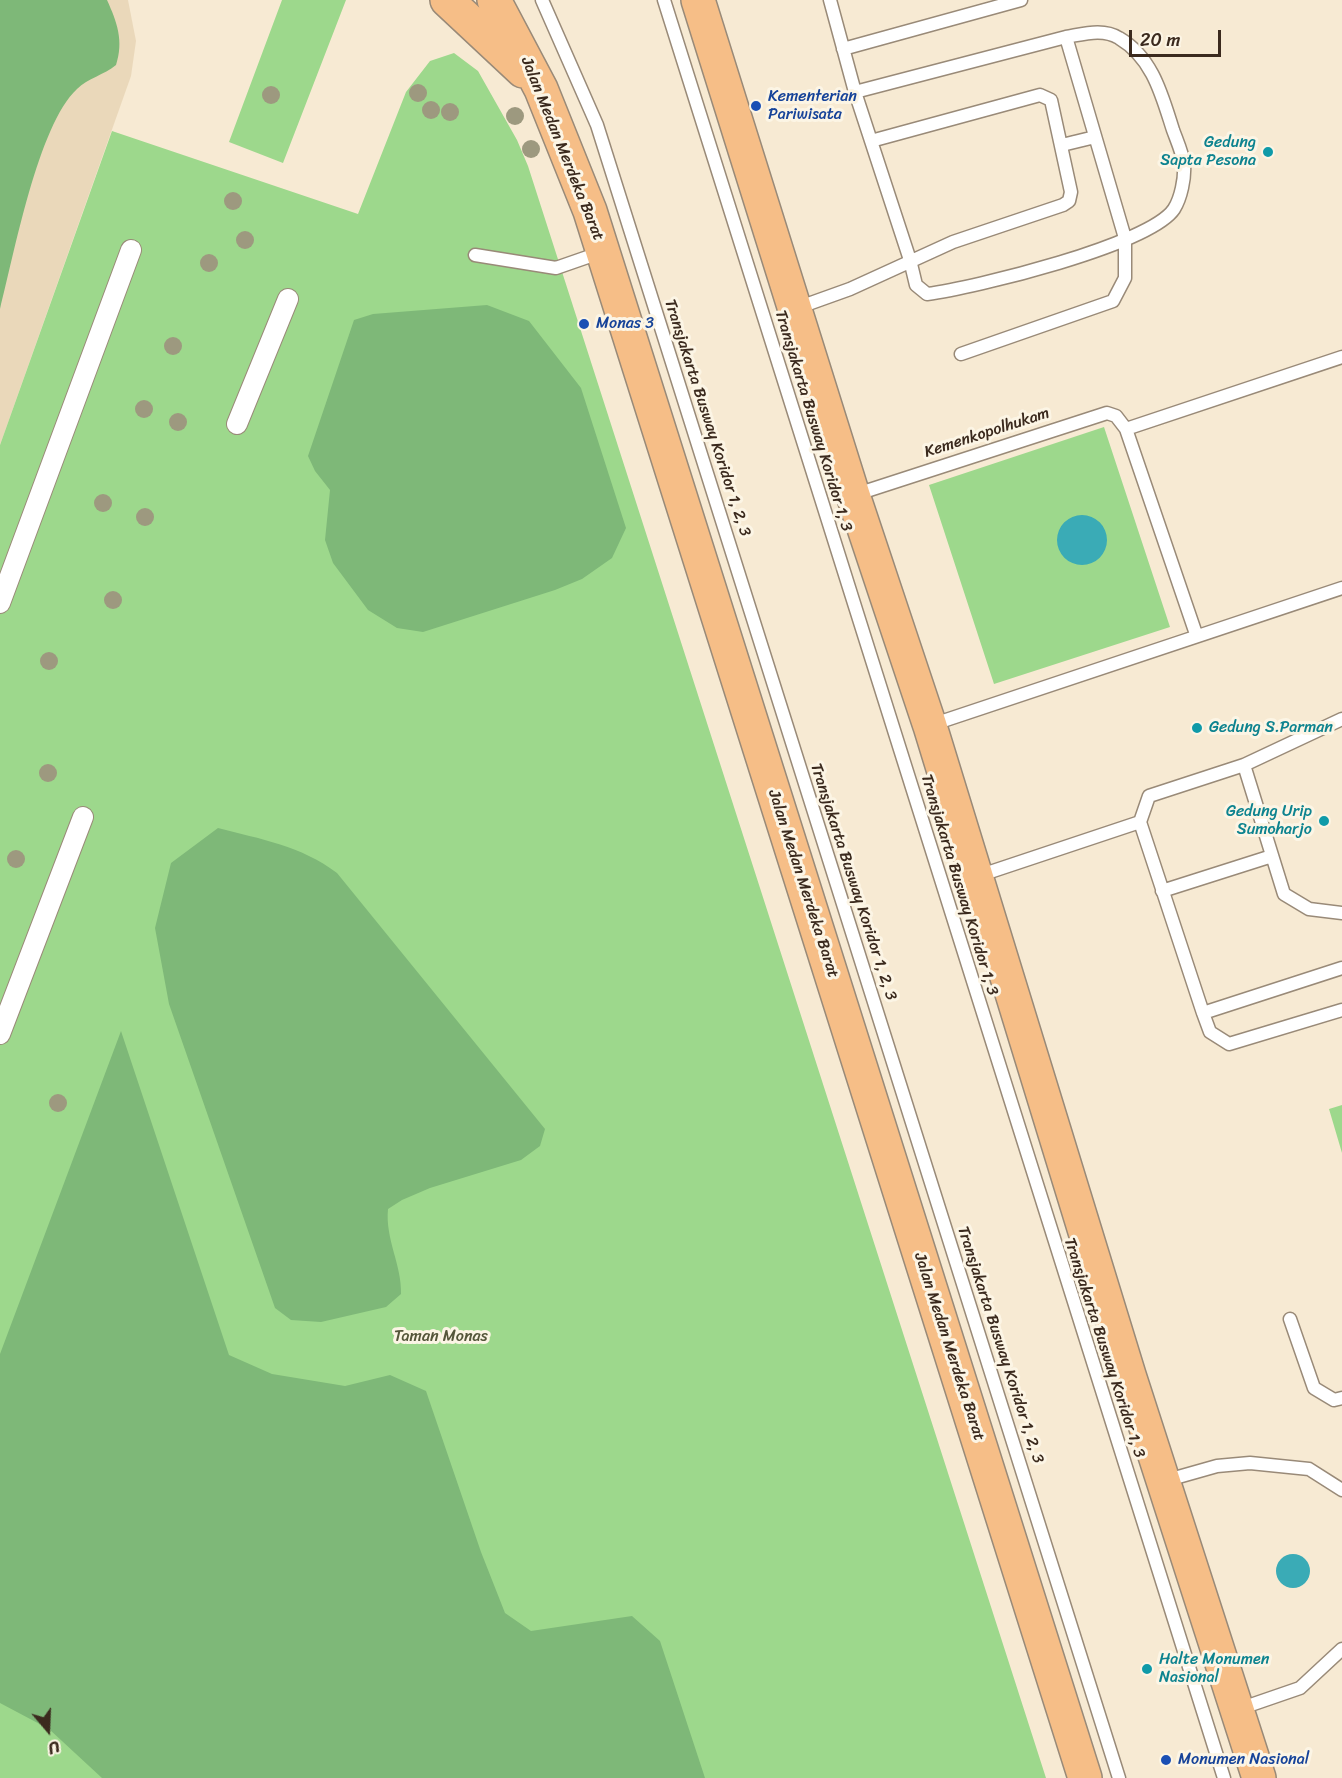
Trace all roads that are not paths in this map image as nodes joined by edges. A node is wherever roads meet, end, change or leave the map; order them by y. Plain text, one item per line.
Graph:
1 (447, 0) edge
2 (494, 0) edge
3 (542, 0) edge
4 (664, 0) edge
5 (698, 0) edge
6 (830, 0) edge
7 (1021, 0) edge
8 (1066, 37) junction
9 (843, 49) junction
10 (541, 89) junction
11 (855, 92) junction
12 (1095, 137) junction
13 (871, 141) junction
14 (1062, 145) junction
15 (1125, 238) junction
16 (131, 250) dead end
17 (604, 252) junction
18 (475, 255) dead end
19 (910, 260) junction
20 (288, 299) dead end
21 (796, 308) junction
22 (961, 354) dead end
23 (1342, 357) edge
24 (237, 424) dead end
25 (1126, 429) junction
26 (853, 495) junction
27 (1342, 588) edge
28 (0, 603) edge
29 (1196, 634) junction
30 (1342, 719) edge
31 (930, 726) junction
32 (1244, 765) junction
33 (83, 817) dead end
34 (1140, 822) junction
35 (1272, 856) junction
36 (977, 876) junction
37 (1162, 891) junction
38 (1342, 913) edge
39 (1342, 968) edge
40 (1342, 1010) edge
41 (1203, 1013) junction
42 (0, 1034) edge
43 (1290, 1319) dead end
44 (1342, 1398) edge
45 (1163, 1482) junction
46 (1342, 1490) edge
47 (1342, 1649) edge
48 (1238, 1709) junction
49 (1085, 1778) edge
50 (1119, 1778) edge
51 (1224, 1778) edge
52 (1259, 1778) edge

1 - 10 main road
2 - 10 main road, Jalan Medan Merdeka Barat
3 - 50 lane, Transjakarta Busway Koridor 1, 2, 3
4 - 51 lane, Transjakarta Busway Koridor 1, 3
5 - 21 main road
6 - 9 lane
7 - 9 lane
8 - 11 lane
8 - 12 lane
8 - 15 lane
9 - 11 lane
10 - 17 main road, Jalan Medan Merdeka Barat
11 - 13 lane
12 - 14 lane
12 - 15 lane
13 - 14 lane
13 - 19 lane
14 - 19 lane
15 - 19 lane
15 - 22 lane
16 - 28 street
17 - 18 lane
17 - 49 main road, Jalan Medan Merdeka Barat
19 - 21 lane
20 - 24 street
21 - 26 main road
23 - 25 lane
25 - 26 lane, Kemenkopolhukam
25 - 29 lane
26 - 31 main road
27 - 29 lane
29 - 31 lane
30 - 32 lane
31 - 36 main road
32 - 34 lane
32 - 35 lane
33 - 42 street
34 - 36 lane
34 - 37 lane
35 - 37 lane
35 - 38 lane
36 - 45 main road
37 - 41 lane
39 - 41 lane
40 - 41 lane
43 - 44 lane
45 - 46 lane
45 - 48 main road
47 - 48 lane
48 - 52 main road

